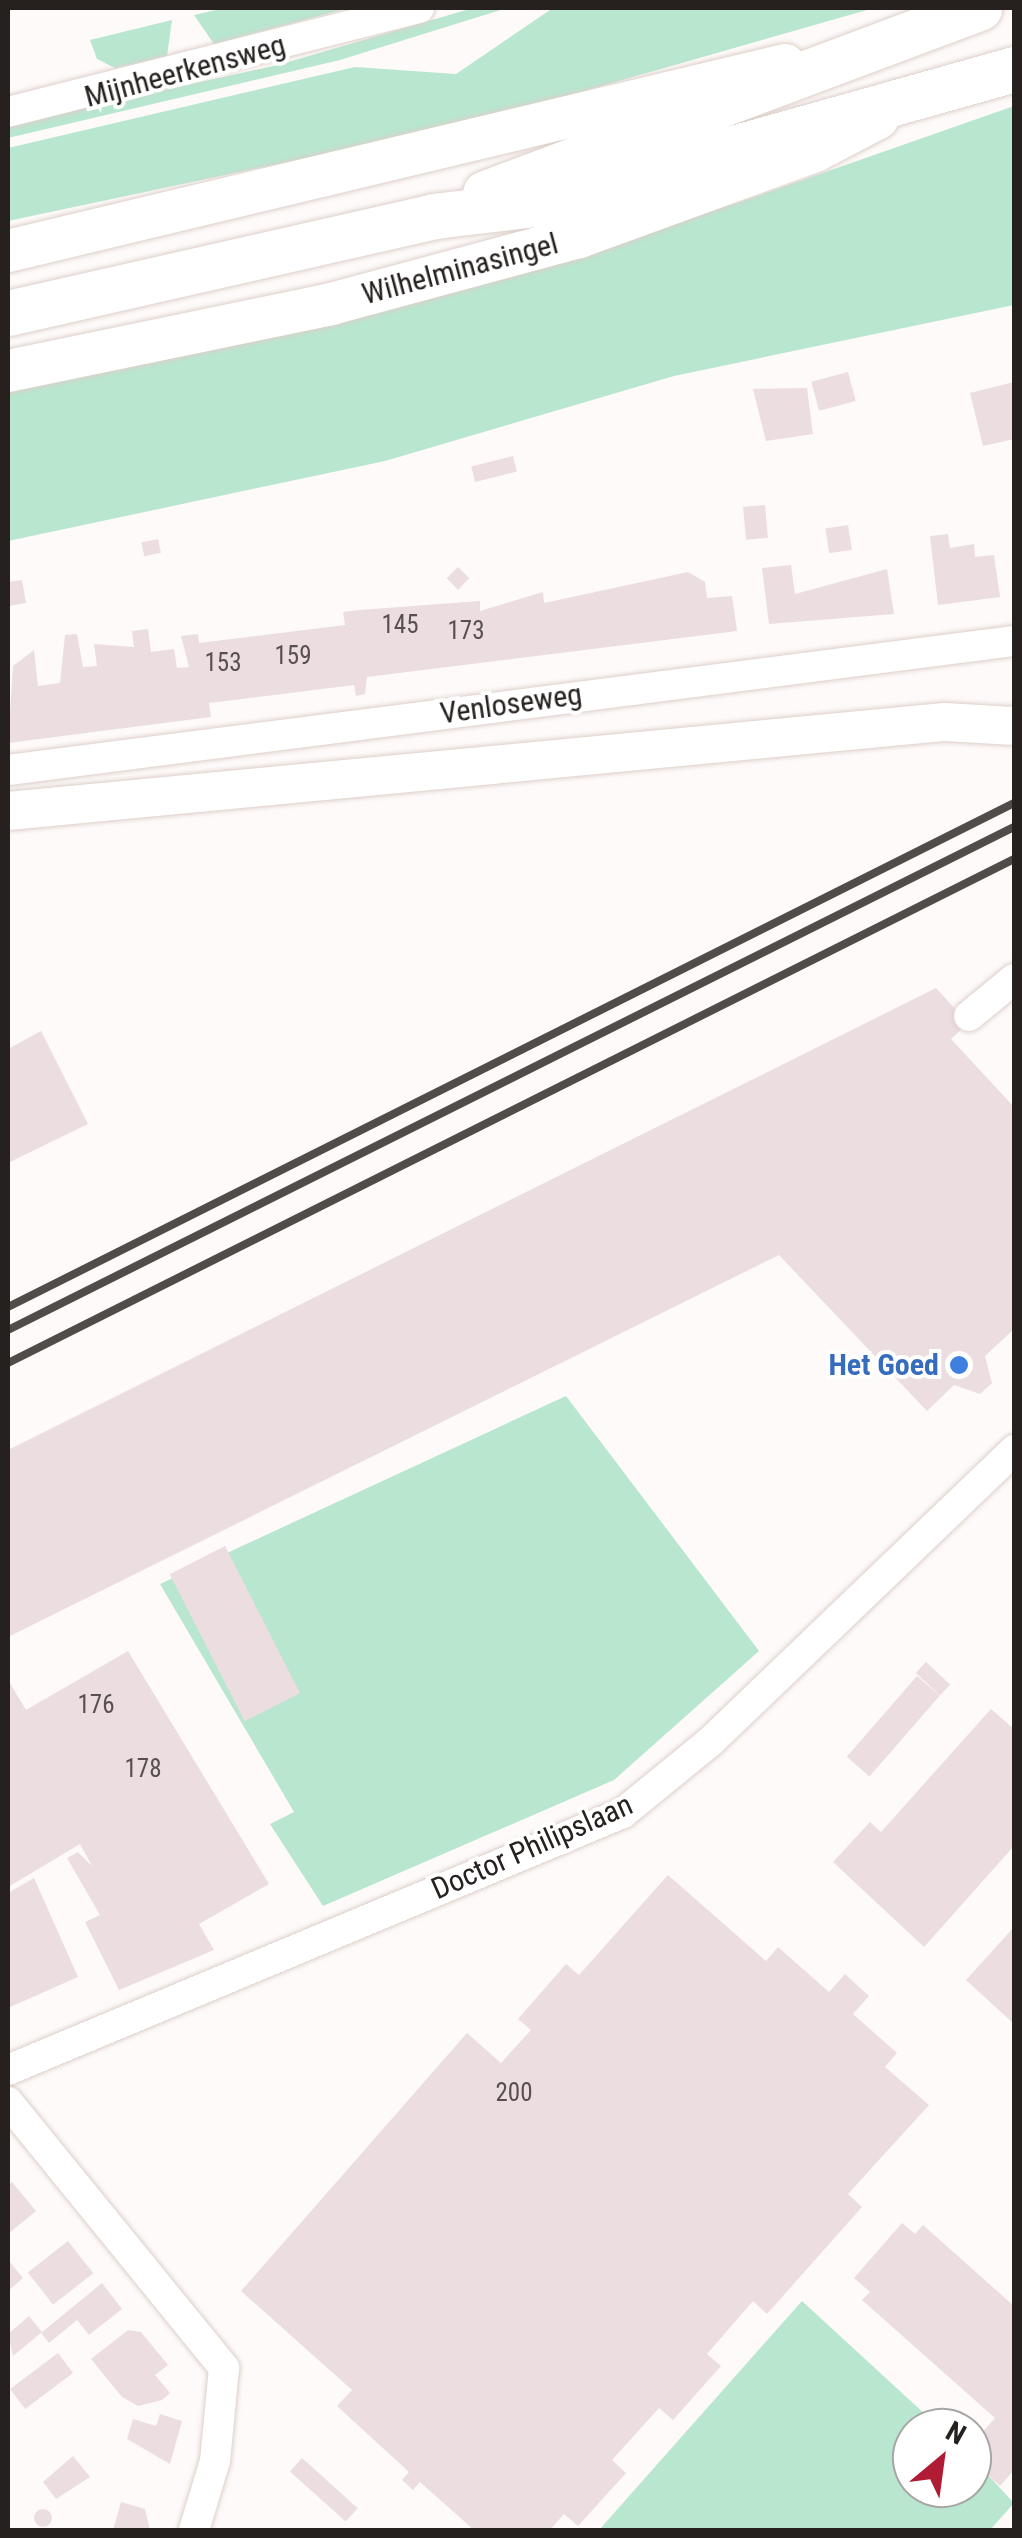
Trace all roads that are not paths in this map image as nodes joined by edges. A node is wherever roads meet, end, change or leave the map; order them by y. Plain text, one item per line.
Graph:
1 (419, 8) edge
2 (978, 8) edge
3 (852, 48) junction
4 (1014, 69) edge
5 (894, 108) junction
6 (8, 112) edge
7 (434, 216) junction
8 (8, 250) edge
9 (8, 313) edge
10 (8, 371) edge
11 (1014, 641) edge
12 (1014, 726) edge
13 (8, 770) edge
14 (8, 810) edge
15 (1014, 980) edge
16 (968, 1016) dead end
17 (1014, 1450) edge
18 (8, 2070) edge
19 (8, 2102) edge
20 (194, 2530) edge

1 - 6 street, Mijnheerkensweg
2 - 3 main road, Wilhelminasingel
3 - 7 main road, Wilhelminasingel
3 - 8 main road, Wilhelminasingel
4 - 5 main road, Wilhelminasingel
5 - 7 main road, Wilhelminasingel
5 - 10 main road, Wilhelminasingel
7 - 9 main road, Wilhelminasingel
11 - 13 street, Venloseweg
12 - 14 street, Venloseweg
15 - 16 street
17 - 18 street, Doctor Philipslaan
19 - 20 street

